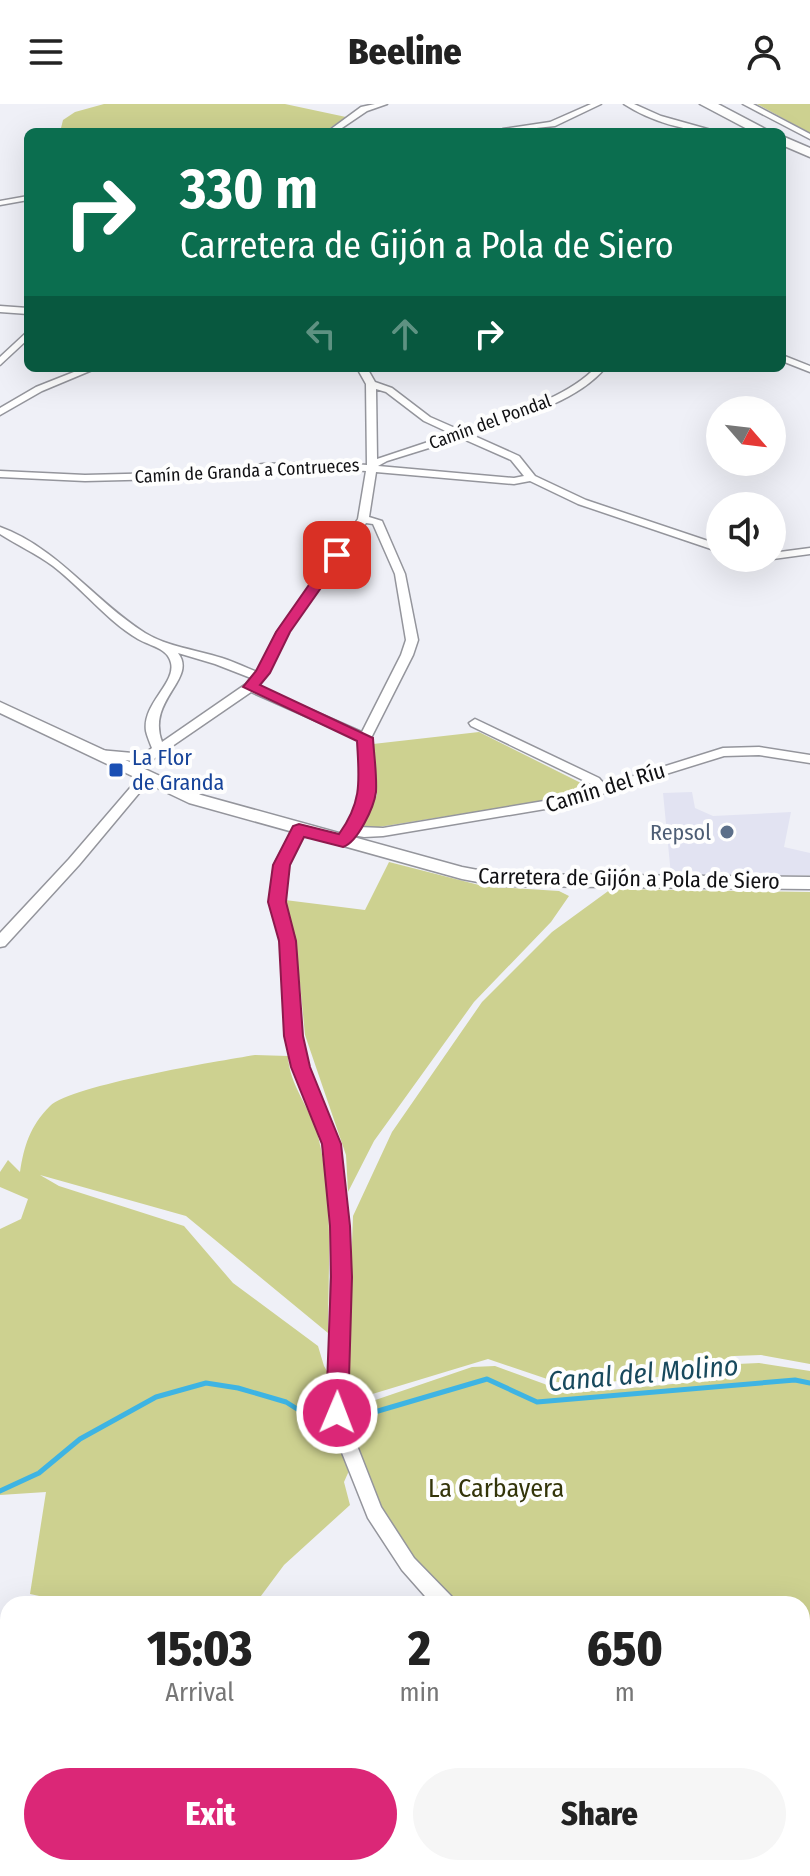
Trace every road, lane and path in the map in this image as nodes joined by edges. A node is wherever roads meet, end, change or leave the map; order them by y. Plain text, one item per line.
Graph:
1 (383, 104) edge
2 (597, 104) edge
3 (628, 104) edge
4 (691, 104) edge
5 (707, 104) edge
6 (747, 104) edge
7 (552, 124) junction
8 (337, 128) edge
9 (516, 128) edge
10 (548, 128) edge
11 (698, 128) edge
12 (740, 128) edge
13 (756, 128) edge
14 (810, 137) edge
15 (786, 142) edge
16 (786, 150) edge
17 (810, 153) edge
18 (810, 160) edge
19 (24, 199) edge
20 (0, 203) edge
21 (0, 309) edge
22 (24, 312) edge
23 (24, 338) edge
24 (786, 360) edge
25 (0, 362) edge
26 (810, 369) edge
27 (82, 372) edge
28 (364, 372) edge
29 (598, 372) edge
30 (371, 384) junction
31 (0, 412) edge
32 (461, 435) junction
33 (372, 466) junction
34 (0, 474) edge
35 (531, 478) junction
36 (363, 519) junction
37 (0, 530) edge
38 (706, 544) edge
39 (810, 551) edge
40 (786, 554) edge
41 (165, 646) junction
42 (254, 682) junction
43 (0, 707) edge
44 (475, 723) dead end
45 (365, 738) junction
46 (159, 750) junction
47 (96, 754) junction
48 (146, 758) junction
49 (810, 759) edge
50 (129, 770) junction
51 (146, 777) junction
52 (602, 789) junction
53 (299, 830) junction
54 (347, 836) junction
55 (810, 883) edge
56 (0, 942) edge
57 (438, 1596) edge

1 - 8 street
2 - 7 street
3 - 11 street
4 - 12 highway
5 - 13 highway
6 - 14 street
7 - 9 street
7 - 10 street
15 - 17 highway
16 - 18 highway
19 - 20 street
21 - 22 street
23 - 25 street
24 - 26 street
27 - 31 street
28 - 30 street
29 - 32 street, Camín del Pondal
30 - 32 street
30 - 33 street
32 - 33 street, Camín del Pondal
32 - 35 street
33 - 34 street, Camín de Granda a Contrueces
33 - 35 street, Camín de Granda a Contrueces
33 - 36 street
35 - 38 street, Camín de Granda a Contrueces
36 - 42 street
36 - 45 street
37 - 41 street
39 - 40 street
41 - 42 street
41 - 46 street
42 - 45 street
42 - 46 street
43 - 47 street, Carretera de Gijón a Pola de Siero
44 - 52 street
45 - 54 street
46 - 48 street
47 - 48 street
47 - 50 street, Carretera de Gijón a Pola de Siero
48 - 50 street
49 - 52 street, Camín del Ríu
50 - 51 street, Carretera de Gijón a Pola de Siero
51 - 53 street, Carretera de Gijón a Pola de Siero
51 - 56 street
52 - 54 street, Camín del Ríu
53 - 54 street, Carretera de Gijón a Pola de Siero
53 - 57 street
54 - 55 street, Carretera de Gijón a Pola de Siero

